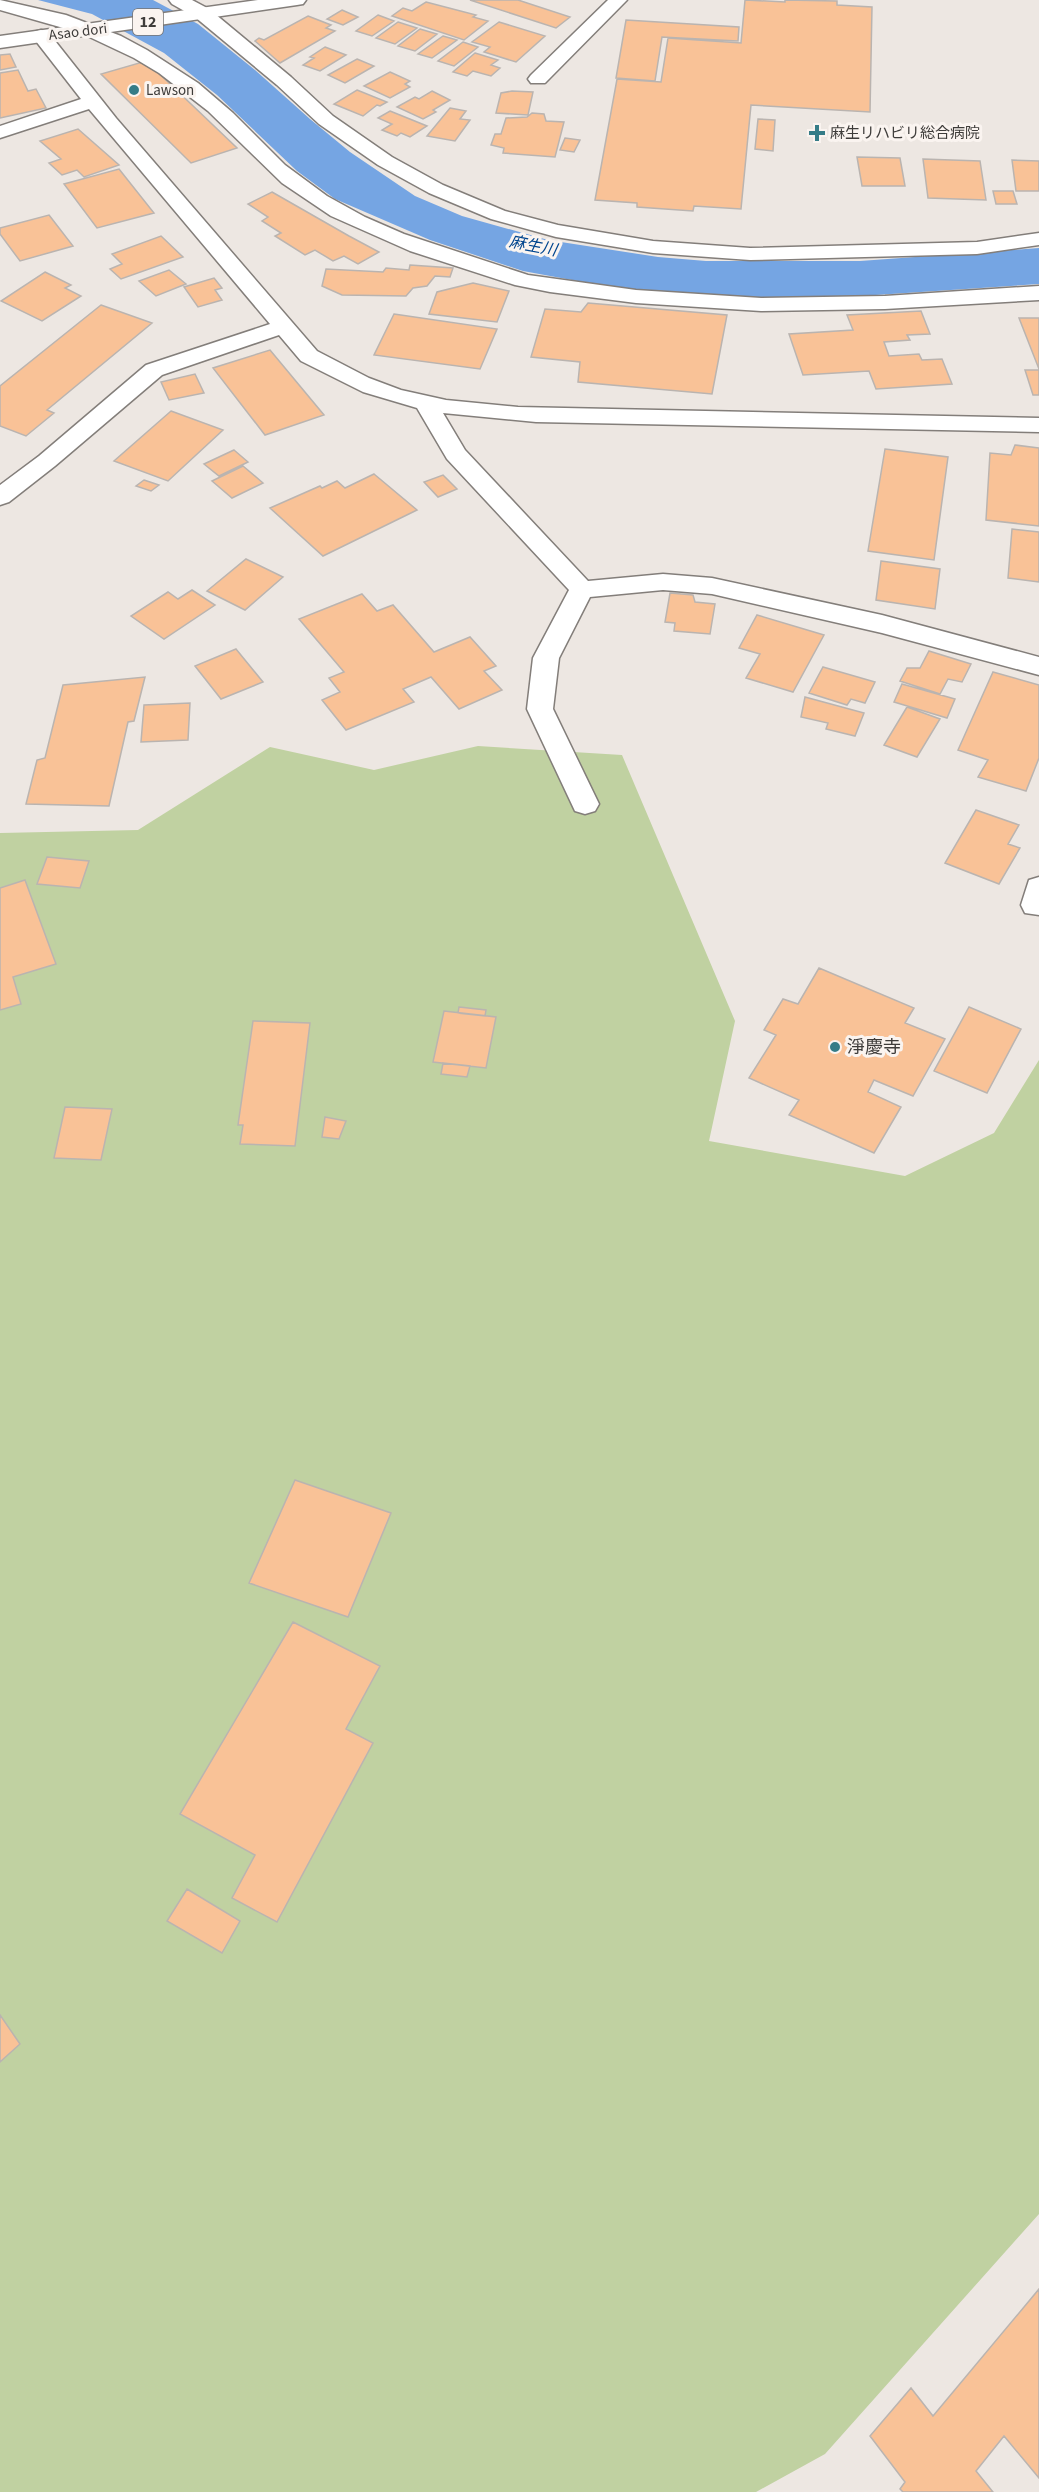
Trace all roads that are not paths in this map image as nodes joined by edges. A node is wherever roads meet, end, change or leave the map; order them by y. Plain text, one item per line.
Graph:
1 (178, 0) edge
2 (297, 0) edge
3 (618, 0) edge
4 (0, 4) edge
5 (202, 13) junction
6 (93, 30) junction
7 (41, 36) junction
8 (0, 42) edge
9 (538, 79) dead end
10 (92, 102) junction
11 (0, 132) edge
12 (1039, 238) edge
13 (1039, 293) edge
14 (285, 326) junction
15 (425, 402) junction
16 (1039, 426) edge
17 (0, 497) edge
18 (582, 589) junction
19 (1039, 666) edge
20 (585, 804) dead end

1 - 5 street
2 - 5 street, Asao dori / 12
3 - 9 street
4 - 6 street
5 - 6 street, Asao dori / 12
5 - 12 street
6 - 7 street, Asao dori / 12
6 - 13 street
7 - 8 street, Asao dori / 12
7 - 10 street
10 - 11 street
10 - 14 street
14 - 15 street
14 - 17 street
15 - 16 street
15 - 18 street
18 - 19 street
18 - 20 street

